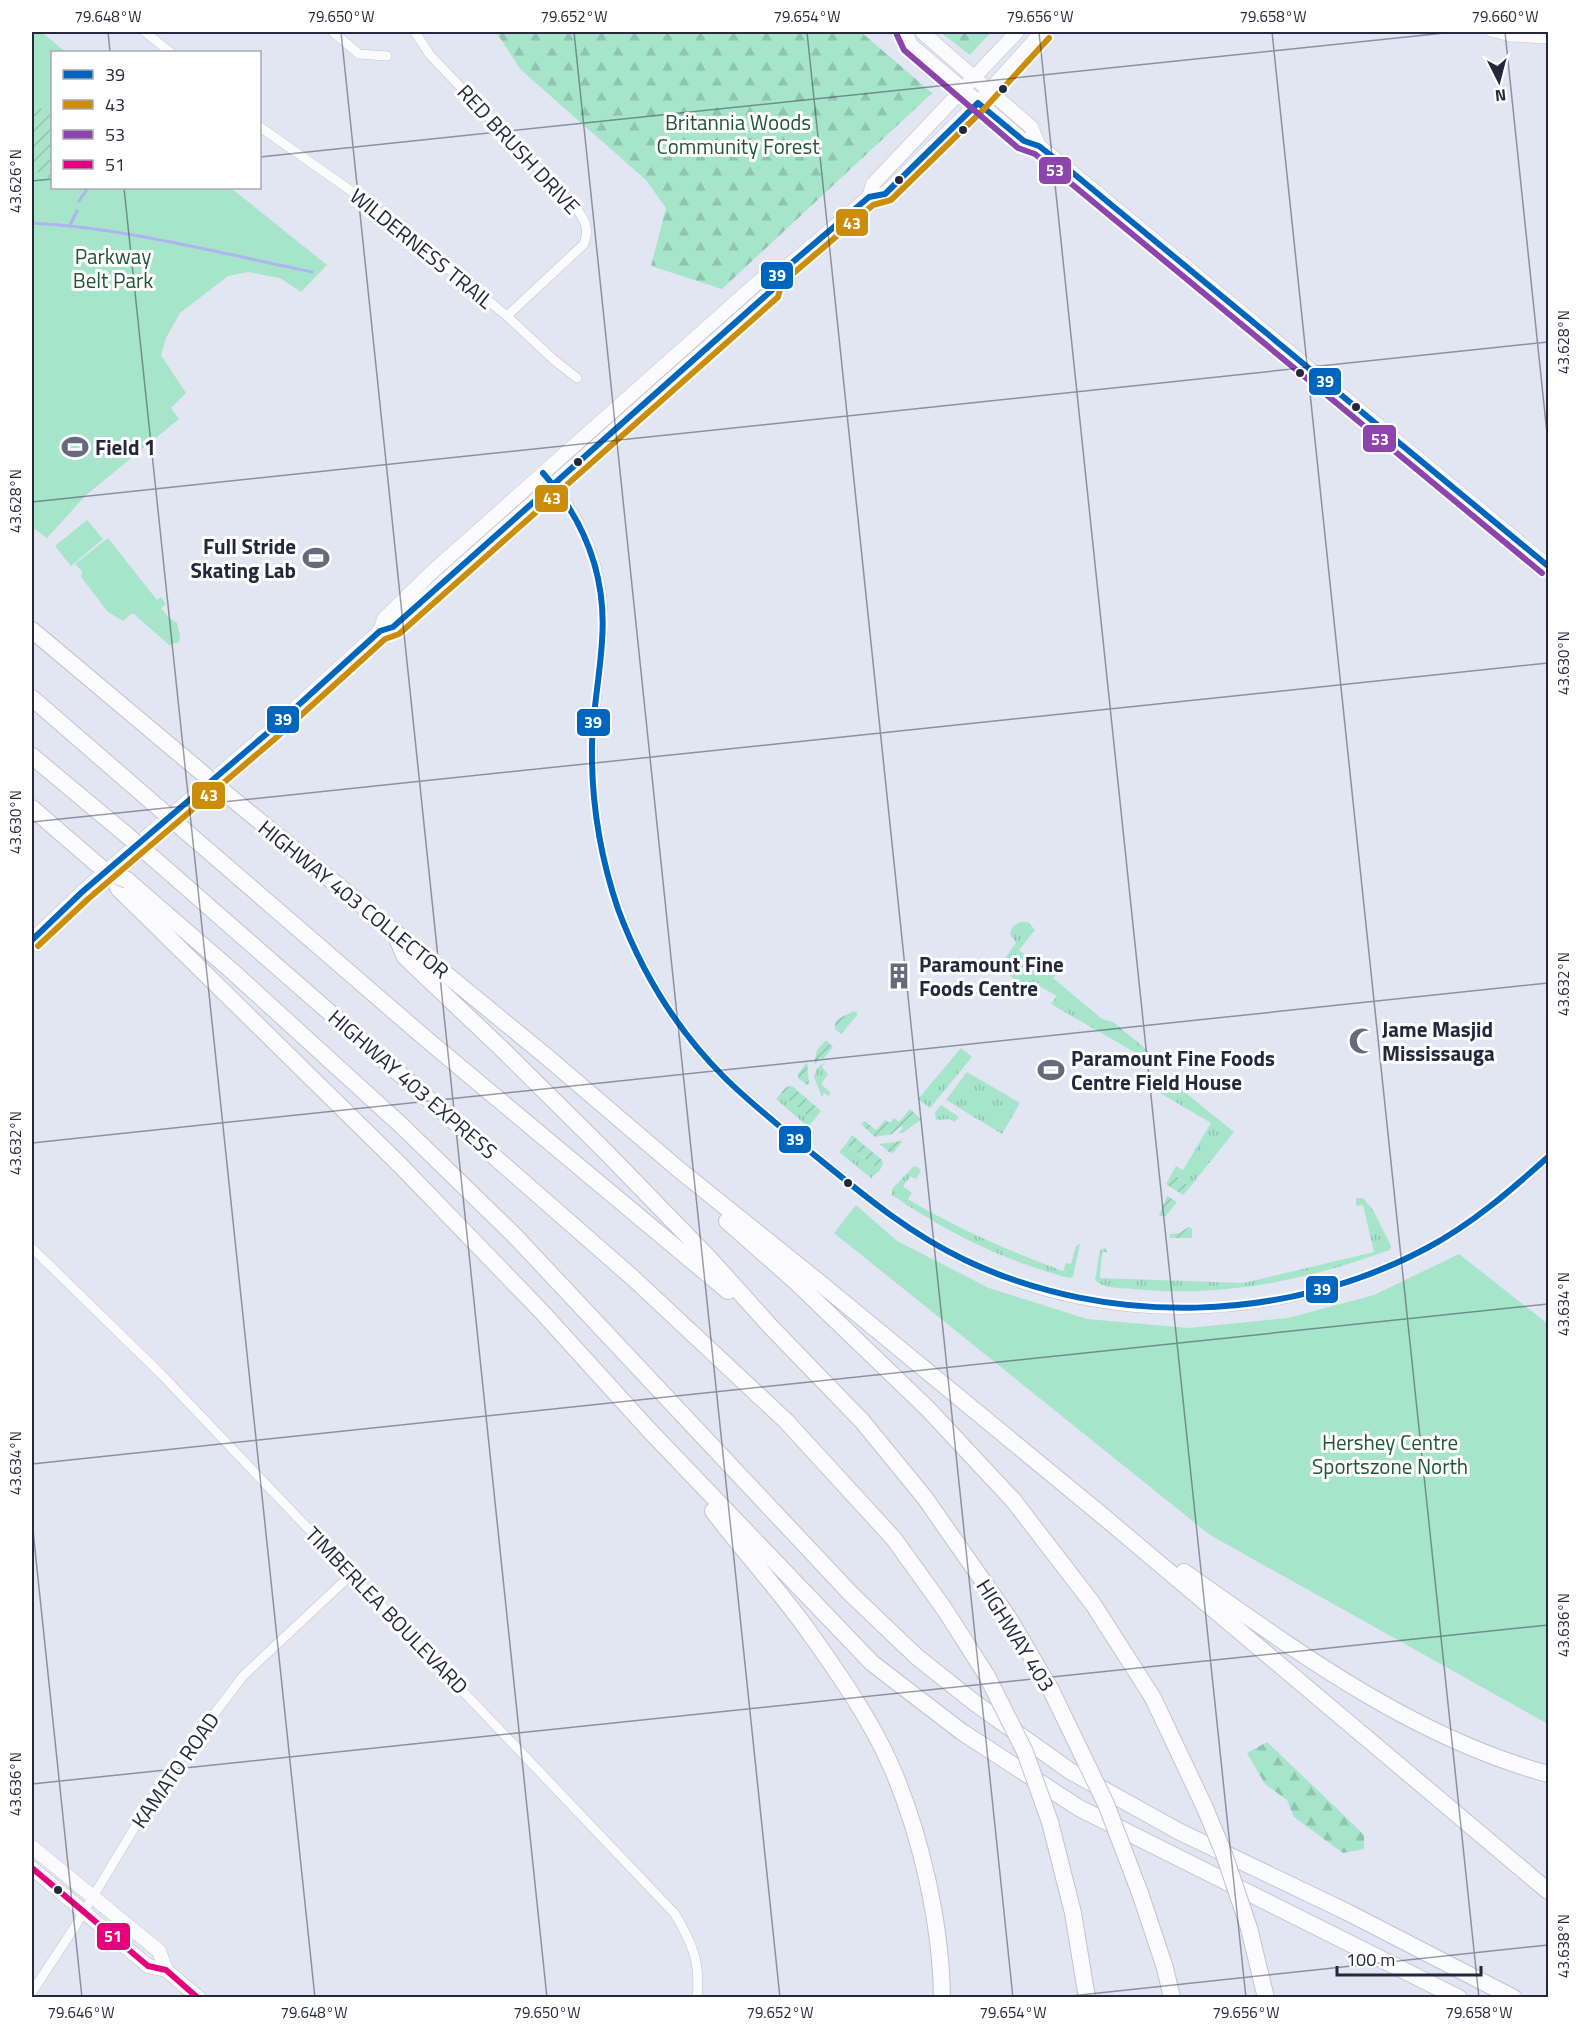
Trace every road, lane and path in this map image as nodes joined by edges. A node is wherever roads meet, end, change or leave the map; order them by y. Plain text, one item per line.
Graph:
1 (145, 32) edge
2 (333, 32) edge
3 (416, 32) edge
4 (906, 32) edge
5 (922, 32) edge
6 (1017, 32) edge
7 (1042, 32) edge
8 (1490, 32) edge
9 (1548, 39) edge
10 (169, 51) edge
11 (387, 56) dead end
12 (974, 77) junction
13 (962, 90) junction
14 (989, 91) junction
15 (978, 104) junction
16 (261, 128) edge
17 (1039, 146) junction
18 (869, 197) junction
19 (774, 278) junction
20 (507, 316) junction
21 (577, 378) dead end
22 (554, 485) junction
23 (1548, 566) edge
24 (32, 630) edge
25 (380, 631) junction
26 (32, 698) edge
27 (32, 756) edge
28 (32, 808) edge
29 (123, 884) junction
30 (395, 934) junction
31 (32, 940) edge
32 (1548, 1157) edge
33 (677, 1168) junction
34 (32, 1248) edge
35 (770, 1326) junction
36 (649, 1430) junction
37 (1104, 1517) junction
38 (352, 1574) junction
39 (1548, 1774) edge
40 (32, 1848) edge
41 (32, 1868) edge
42 (1548, 1891) edge
43 (92, 1897) junction
44 (83, 1911) junction
45 (166, 1970) junction
46 (32, 1992) edge
47 (199, 1998) edge
48 (697, 1998) edge
49 (942, 1998) edge
50 (1087, 1998) edge
51 (1172, 1998) edge
52 (1266, 1998) edge
53 (1459, 1998) edge
54 (1514, 1998) edge

1 - 10 street
2 - 11 street
3 - 20 street, RED BRUSH DRIVE
4 - 13 street
5 - 12 street
6 - 12 street
7 - 14 street
8 - 9 street
12 - 13 street
12 - 14 street
13 - 15 street
13 - 18 street
14 - 15 street
14 - 17 street
15 - 17 street
15 - 18 street
16 - 20 street, WILDERNESS TRAIL
17 - 23 street
18 - 19 street
19 - 22 street
19 - 25 street
20 - 21 street, WILDERNESS TRAIL
22 - 25 street
22 - 32 street
24 - 30 highway, HIGHWAY 403 COLLECTOR, bridge
25 - 31 street
26 - 35 highway, HIGHWAY 403 EXPRESS, bridge
27 - 50 highway, HIGHWAY 403 EXPRESS, bridge
28 - 29 highway, bridge
29 - 36 highway
29 - 54 highway
30 - 33 highway, HIGHWAY 403 COLLECTOR
30 - 35 highway
33 - 37 highway
33 - 52 highway, bridge
34 - 38 street, TIMBERLEA BOULEVARD
35 - 51 highway, HIGHWAY 403, bridge
36 - 49 highway
36 - 53 highway
37 - 39 highway
37 - 42 highway
38 - 43 street, KAMATO ROAD
38 - 48 street, TIMBERLEA BOULEVARD
40 - 43 street
41 - 44 street
43 - 44 street, KAMATO ROAD
43 - 45 street
44 - 45 street
44 - 46 street, KAMATO ROAD
45 - 47 street

